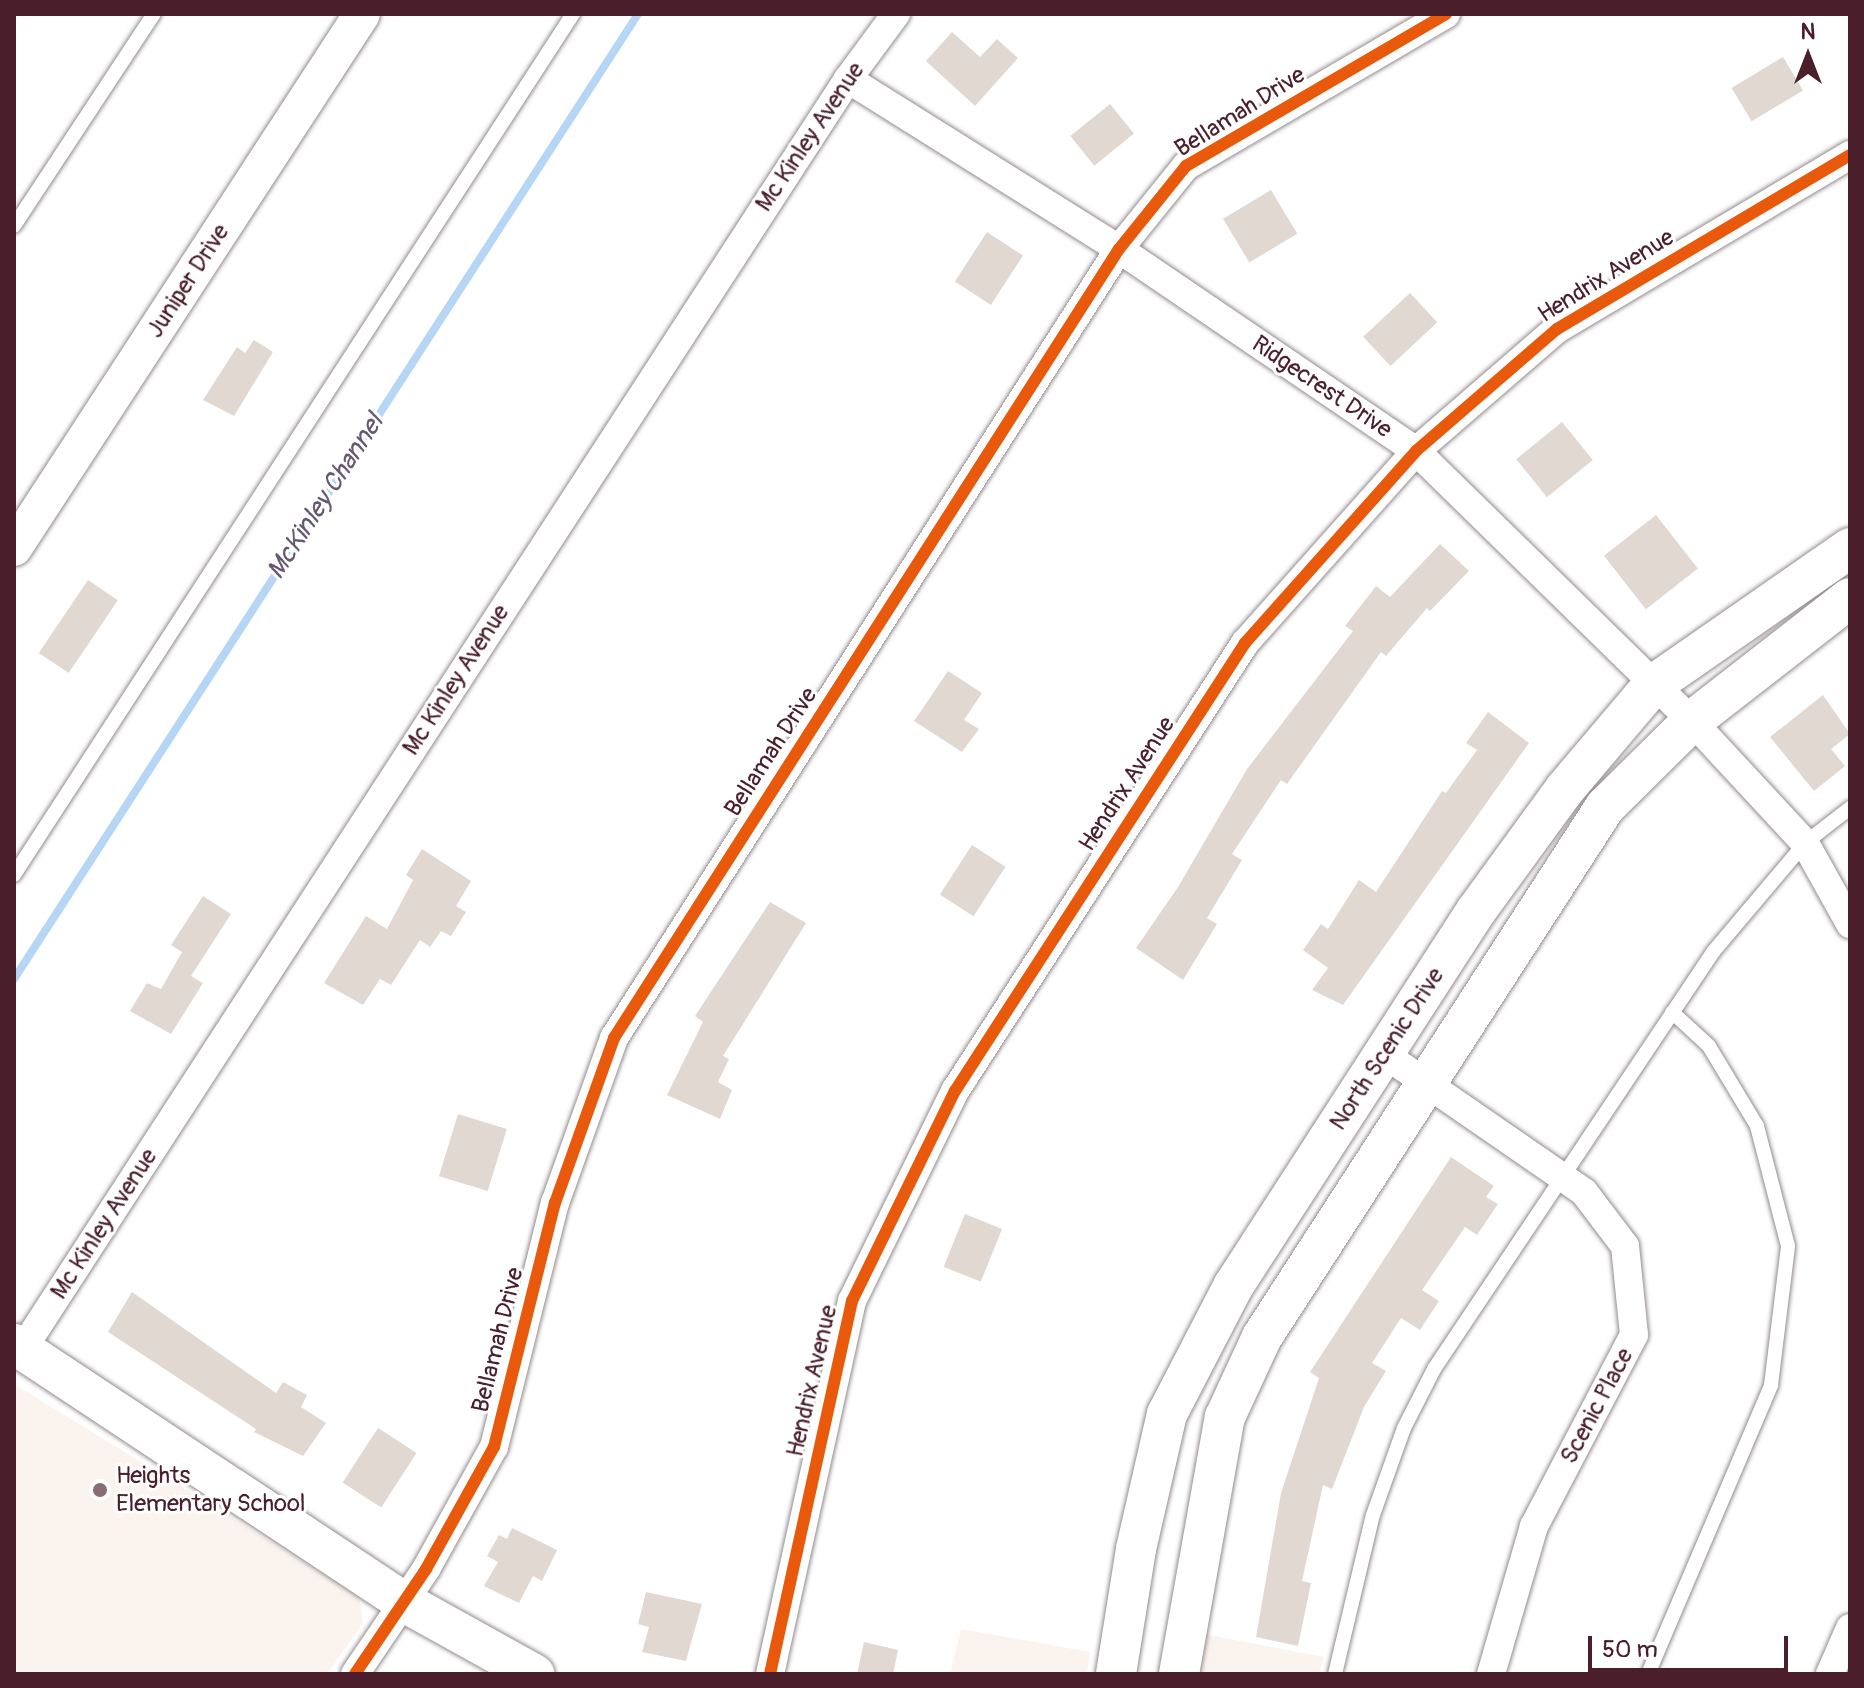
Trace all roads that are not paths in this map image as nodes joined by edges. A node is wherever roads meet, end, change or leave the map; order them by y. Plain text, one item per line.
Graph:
1 (154, 14) edge
2 (362, 14) edge
3 (573, 14) edge
4 (896, 14) edge
5 (1446, 14) edge
6 (848, 79) junction
7 (1850, 155) edge
8 (14, 226) edge
9 (1119, 249) junction
10 (1416, 451) junction
11 (14, 548) edge
12 (1850, 548) edge
13 (1850, 598) edge
14 (1653, 685) junction
15 (1692, 721) junction
16 (1850, 808) edge
17 (1805, 843) junction
18 (14, 875) edge
19 (1850, 924) edge
20 (1672, 1012) junction
21 (1384, 1054) junction
22 (1426, 1083) junction
23 (1560, 1176) junction
24 (18, 1347) edge
25 (404, 1602) junction
26 (1850, 1628) edge
27 (355, 1674) edge
28 (534, 1674) edge
29 (770, 1674) edge
30 (1116, 1674) edge
31 (1179, 1674) edge
32 (1335, 1674) edge
33 (1491, 1674) edge
34 (1648, 1674) edge
35 (1830, 1674) edge

1 - 8 lane
2 - 11 street, Juniper Drive
3 - 18 lane
4 - 6 street, Mc Kinley Avenue
5 - 9 street, Bellamah Drive
6 - 9 street, Ridgecrest Drive
6 - 24 street, Mc Kinley Avenue
7 - 10 street, Hendrix Avenue
9 - 10 street, Ridgecrest Drive
9 - 25 street, Bellamah Drive
10 - 14 street, Ridgecrest Drive
10 - 29 street, Hendrix Avenue
12 - 14 main road, North Scenic Drive
13 - 15 main road
14 - 15 street, Ridgecrest Drive
14 - 21 main road, North Scenic Drive
15 - 17 street, Ridgecrest Drive
15 - 22 main road
16 - 17 lane
17 - 19 street, Ridgecrest Drive
17 - 20 lane
20 - 23 lane
20 - 34 lane
21 - 22 street, Scenic Place
21 - 30 main road, North Scenic Drive
22 - 23 street, Scenic Place
22 - 31 main road
23 - 32 lane
23 - 33 street, Scenic Place
24 - 25 main road
25 - 27 street, Bellamah Drive
25 - 28 main road
26 - 35 street

